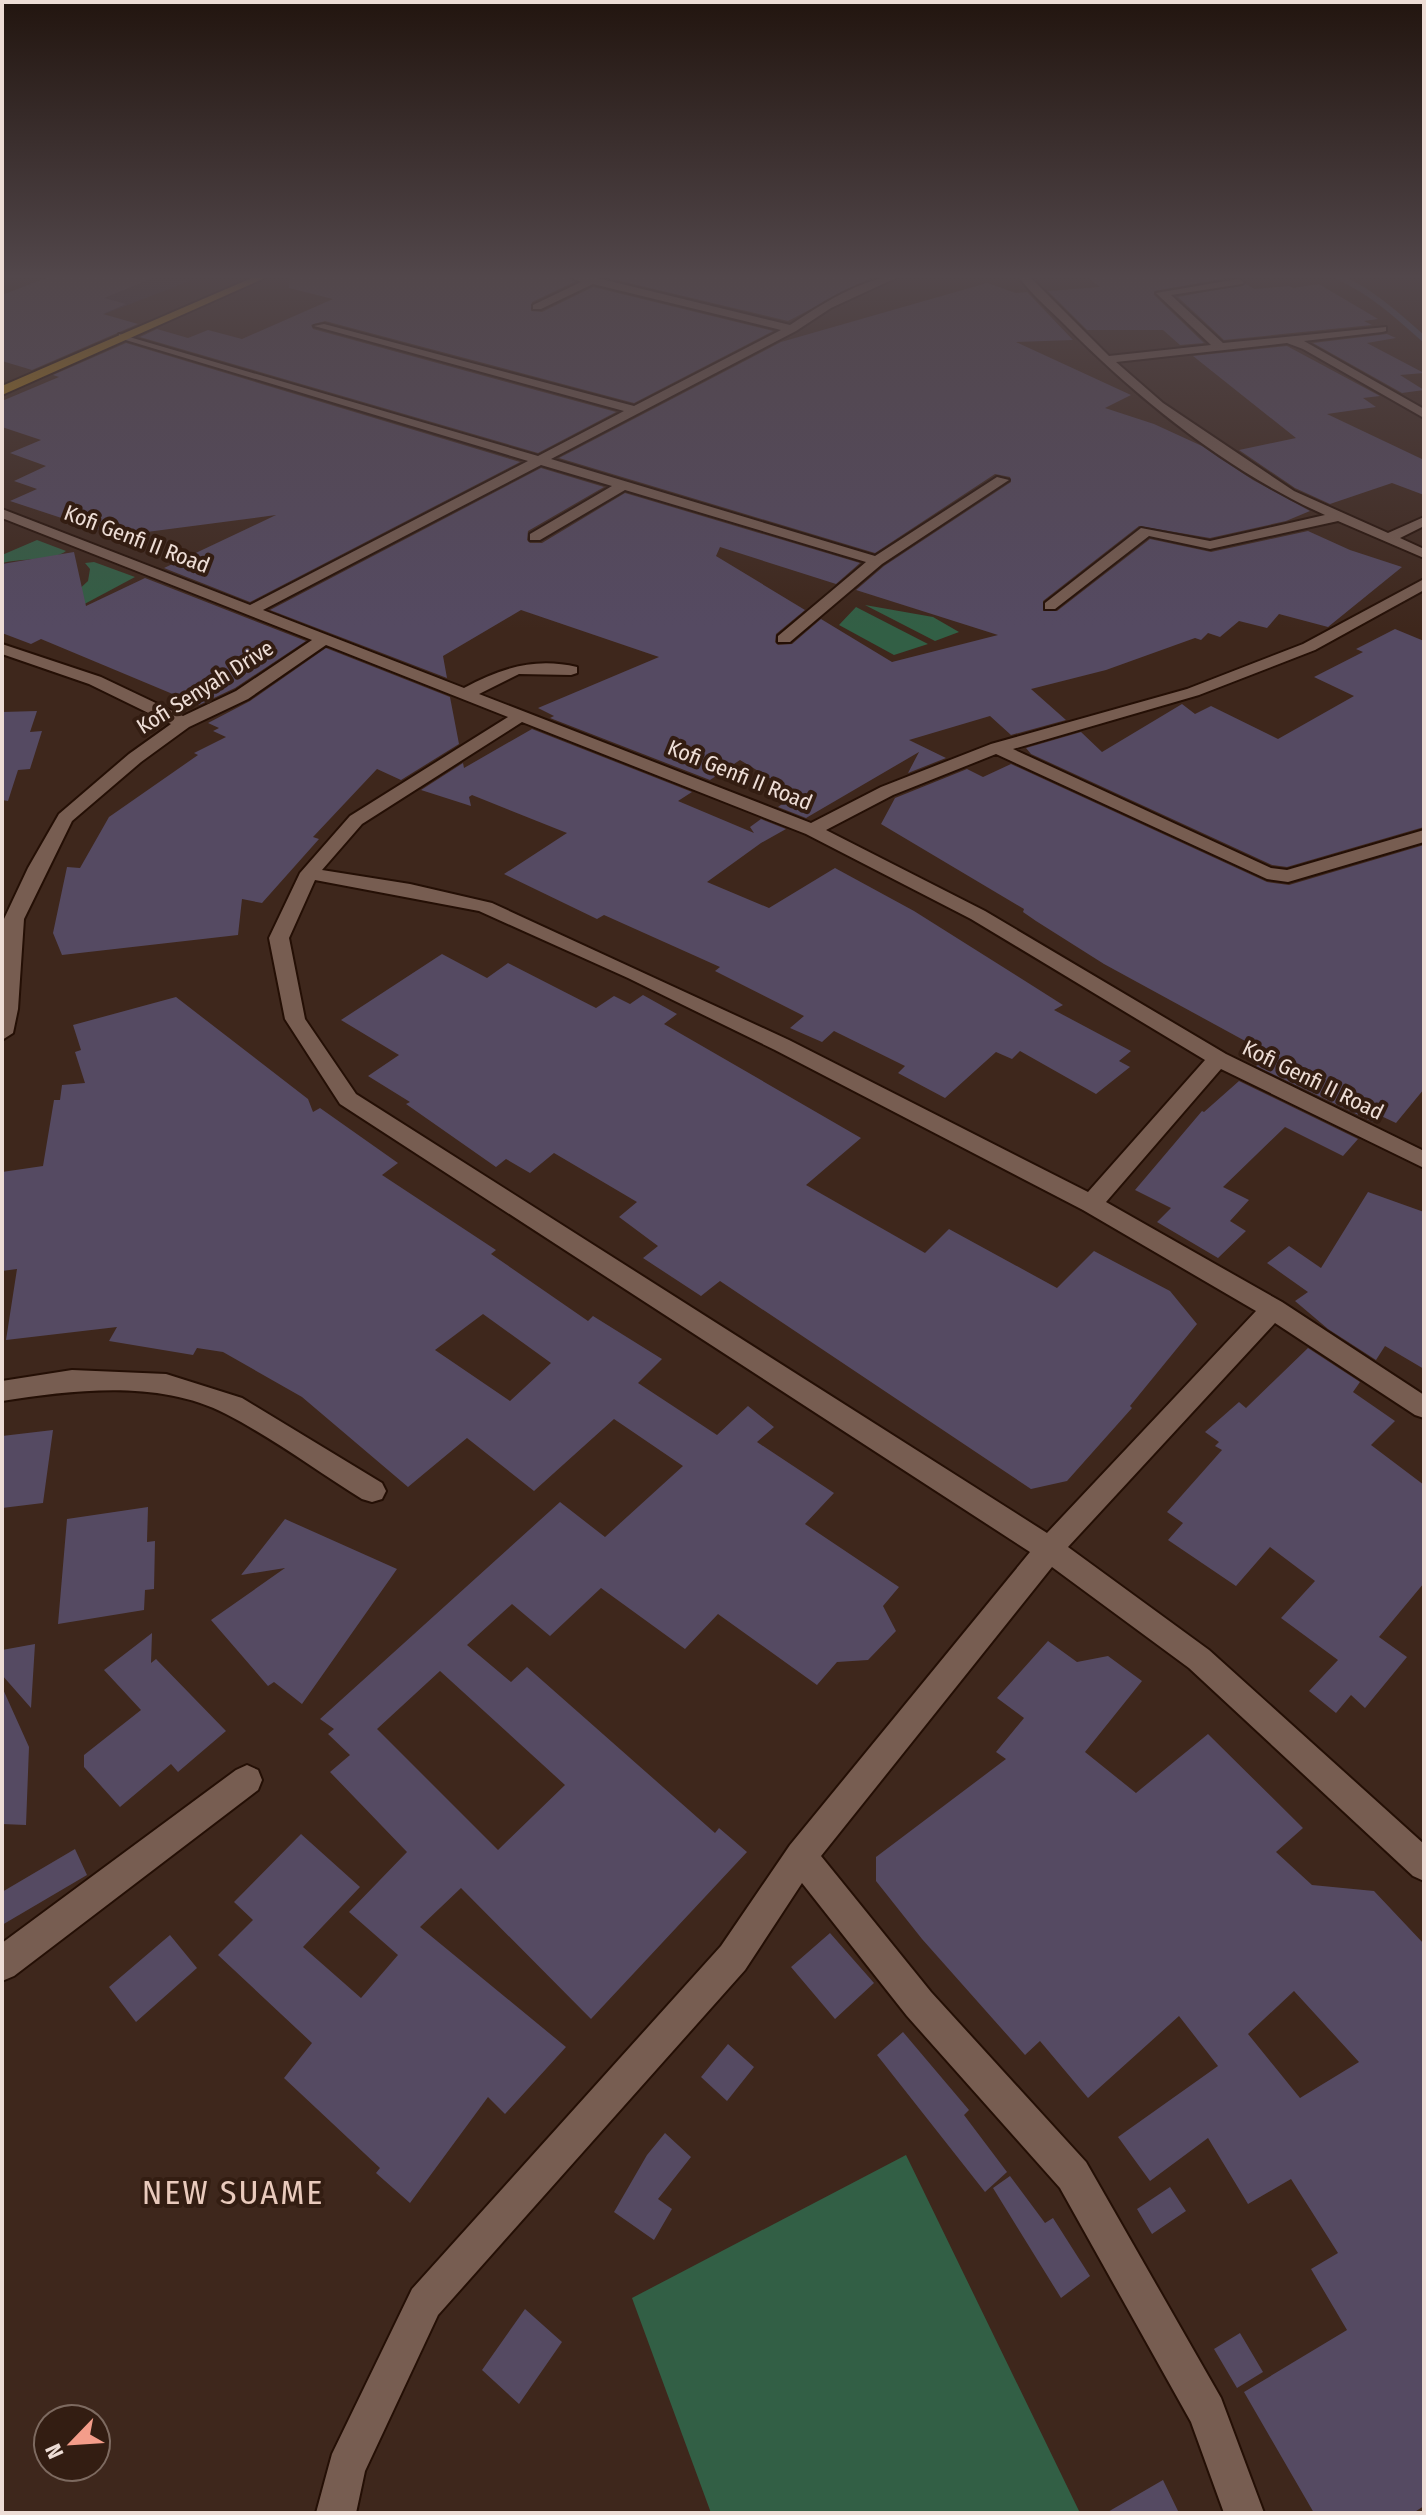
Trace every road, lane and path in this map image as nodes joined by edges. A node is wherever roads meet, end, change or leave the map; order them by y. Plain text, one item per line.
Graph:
1 (321, 394) edge
2 (575, 394) edge
3 (664, 394) edge
4 (1146, 394) edge
5 (1387, 394) edge
6 (1405, 405) junction
7 (1424, 405) edge
8 (633, 410) junction
9 (1424, 414) edge
10 (540, 459) junction
11 (1002, 480) dead end
12 (624, 485) junction
13 (2, 513) edge
14 (1336, 517) junction
15 (1424, 521) edge
16 (535, 537) dead end
17 (1386, 539) junction
18 (1424, 554) edge
19 (877, 561) junction
20 (1424, 584) edge
21 (1050, 606) dead end
22 (253, 609) junction
23 (326, 638) junction
24 (784, 639) dead end
25 (2, 649) edge
26 (571, 670) dead end
27 (468, 693) junction
28 (522, 715) junction
29 (183, 723) junction
30 (997, 748) junction
31 (812, 830) junction
32 (1424, 836) edge
33 (309, 873) junction
34 (2, 1033) edge
35 (1218, 1059) junction
36 (1424, 1160) edge
37 (1091, 1204) junction
38 (1273, 1309) junction
39 (2, 1391) edge
40 (1424, 1408) edge
41 (372, 1491) dead end
42 (1049, 1549) junction
43 (247, 1780) dead end
44 (801, 1856) junction
45 (1424, 1865) edge
46 (2, 1964) edge
47 (336, 2513) edge
48 (1244, 2513) edge

1 - 10 street
2 - 8 street
3 - 8 street
4 - 14 street
5 - 6 street
6 - 7 street
6 - 9 street
8 - 10 street
10 - 12 street
10 - 22 street
11 - 19 street
12 - 16 street
12 - 19 street
13 - 22 street, Kofi Genfi II Road
14 - 17 street
14 - 21 street
15 - 17 street
17 - 18 street
19 - 24 street
20 - 30 street
22 - 23 street, Kofi Genfi II Road
23 - 27 street, Kofi Genfi II Road
23 - 29 street, Kofi Senyah Drive
25 - 29 street
26 - 27 street
27 - 28 street, Kofi Genfi II Road
28 - 31 street, Kofi Genfi II Road
28 - 33 street
29 - 34 street, Kofi Senyah Drive
30 - 31 street
30 - 32 street
31 - 35 street, Kofi Genfi II Road
33 - 37 street
33 - 42 street
35 - 36 street, Kofi Genfi II Road
35 - 37 street
37 - 38 street
38 - 40 street
38 - 42 street
39 - 41 street
42 - 44 street
42 - 45 street
43 - 46 street
44 - 47 street
44 - 48 street

